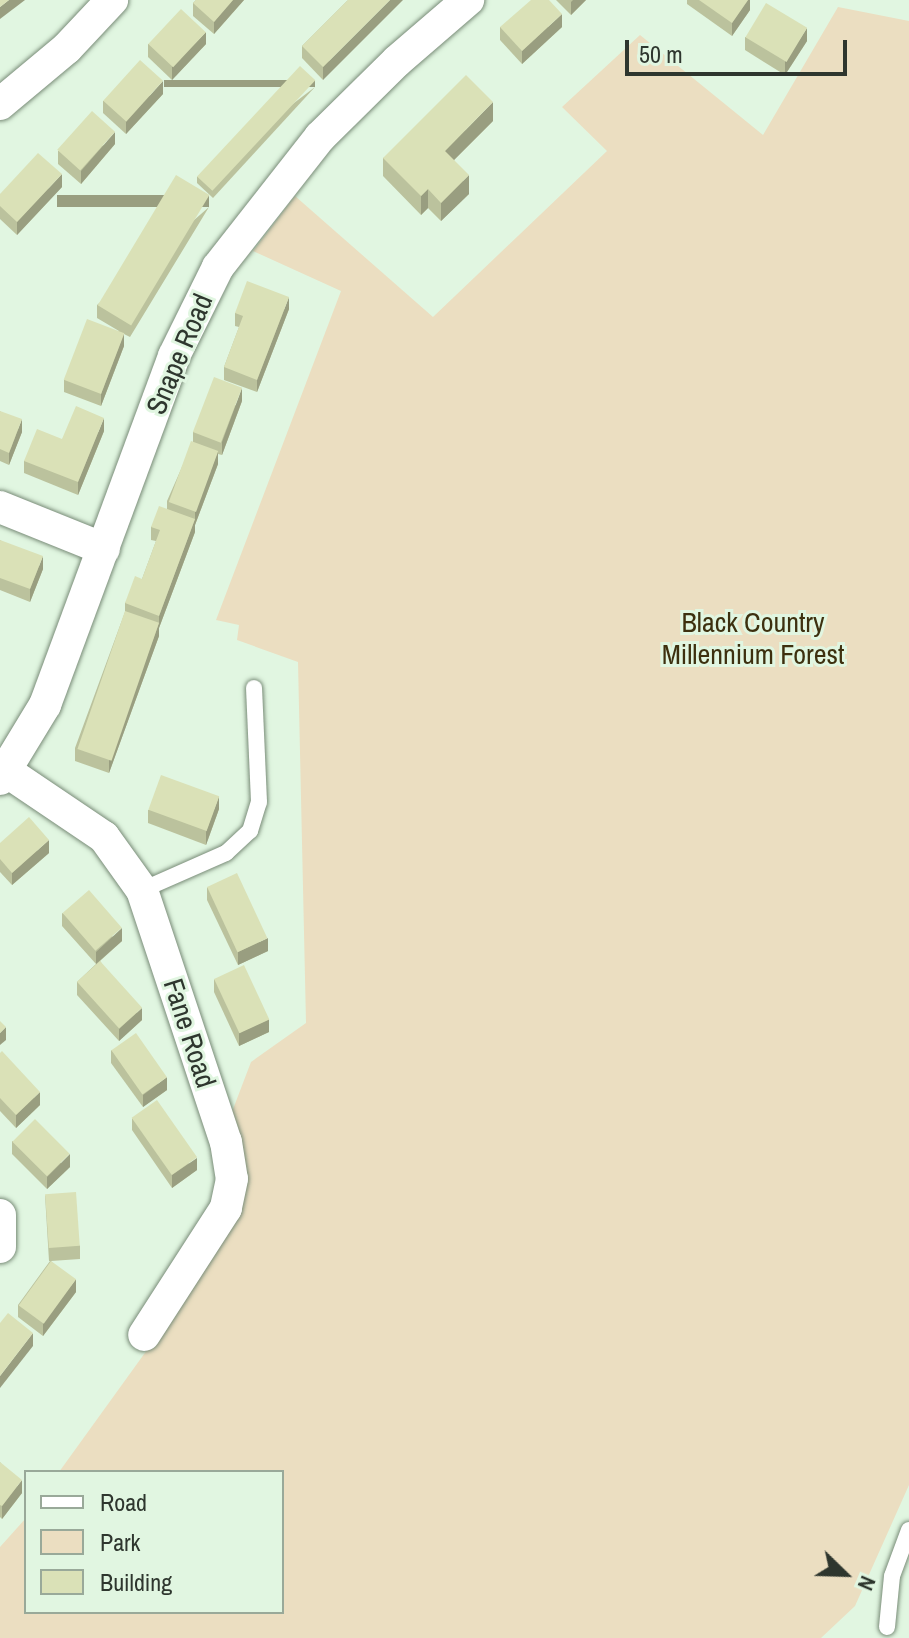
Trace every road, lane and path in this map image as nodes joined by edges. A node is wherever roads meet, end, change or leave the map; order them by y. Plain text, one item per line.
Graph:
1 (112, 0) edge
2 (468, 0) edge
3 (0, 104) edge
4 (0, 507) edge
5 (104, 549) junction
6 (254, 688) dead end
7 (3, 775) edge
8 (142, 890) junction
9 (0, 1215) edge
10 (0, 1236) edge
11 (0, 1247) edge
12 (144, 1335) dead end
13 (909, 1530) edge
14 (887, 1627) dead end

1 - 3 street
2 - 5 street, Snape Road
4 - 5 street
5 - 7 street, Snape Road
6 - 8 lane
7 - 8 street, Fane Road
8 - 12 street, Fane Road
9 - 10 street
10 - 11 street
13 - 14 lane

